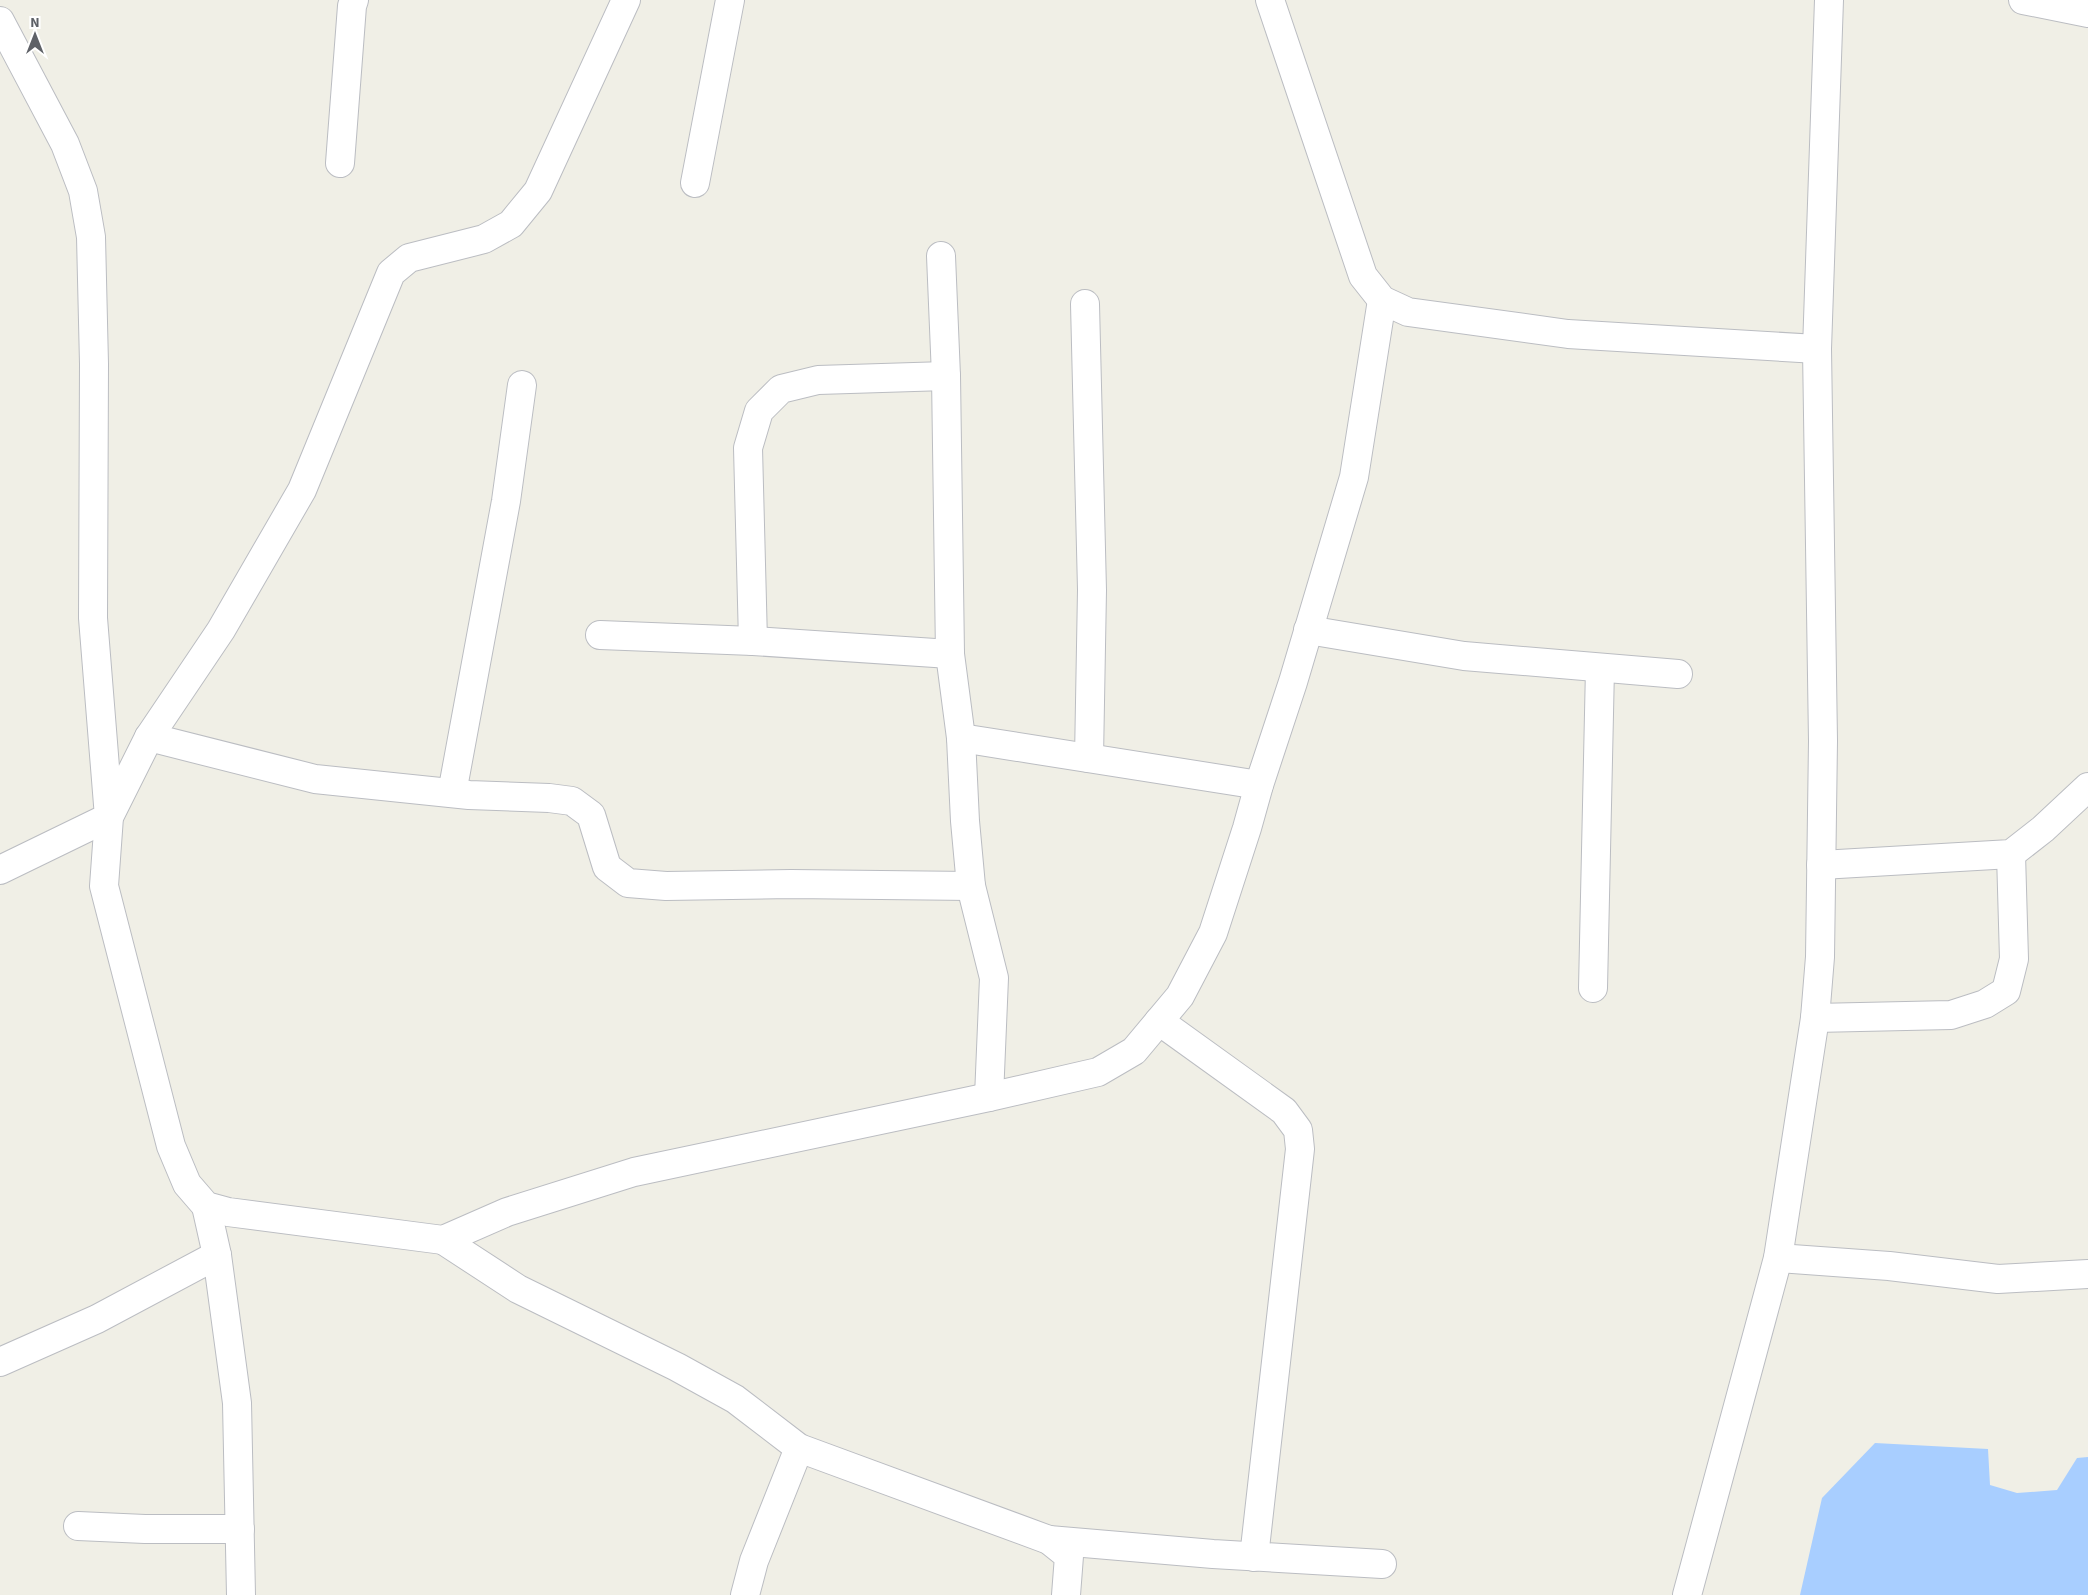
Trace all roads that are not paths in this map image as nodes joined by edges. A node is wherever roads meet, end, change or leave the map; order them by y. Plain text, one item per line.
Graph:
1 (354, 0) edge
2 (626, 0) edge
3 (730, 0) edge
4 (1270, 0) edge
5 (1829, 0) edge
6 (2024, 0) edge
7 (2088, 13) edge
8 (0, 21) edge
9 (340, 163) dead end
10 (695, 183) dead end
11 (941, 256) dead end
12 (1382, 300) junction
13 (1085, 304) dead end
14 (1817, 349) junction
15 (946, 376) junction
16 (522, 385) dead end
17 (1308, 630) junction
18 (600, 635) dead end
19 (753, 641) junction
20 (950, 654) junction
21 (1600, 668) junction
22 (1678, 674) dead end
23 (149, 737) junction
24 (961, 738) junction
25 (1089, 758) junction
26 (1259, 785) junction
27 (2088, 787) edge
28 (452, 793) junction
29 (109, 817) junction
30 (2011, 854) junction
31 (1821, 866) junction
32 (0, 870) edge
33 (971, 886) junction
34 (1593, 988) dead end
35 (1814, 1018) junction
36 (1159, 1021) junction
37 (989, 1097) junction
38 (206, 1206) junction
39 (443, 1240) junction
40 (217, 1255) junction
41 (1778, 1258) junction
42 (2088, 1274) edge
43 (0, 1362) edge
44 (800, 1448) junction
45 (78, 1526) dead end
46 (240, 1529) junction
47 (1049, 1540) junction
48 (1254, 1557) junction
49 (1382, 1564) dead end
50 (241, 1595) edge
51 (745, 1595) edge
52 (1066, 1595) edge
53 (1687, 1595) edge

1 - 9 street
2 - 23 street
3 - 10 street
4 - 12 street
5 - 14 street
6 - 7 street
8 - 29 street
11 - 15 street
12 - 14 street
12 - 17 street
13 - 25 street
14 - 31 street
15 - 19 street
15 - 20 street
16 - 28 street
17 - 21 street
17 - 26 street
18 - 19 street
19 - 20 street
20 - 24 street
21 - 22 street
21 - 34 street
23 - 28 street
23 - 29 street
24 - 25 street
24 - 33 street
25 - 26 street
26 - 36 street
27 - 30 street
28 - 33 street
29 - 32 street
29 - 38 street
30 - 31 street
30 - 35 street
31 - 35 street
33 - 37 street
35 - 41 street
36 - 37 street
36 - 48 street
37 - 39 street
38 - 39 street
38 - 40 street
39 - 44 street
40 - 43 street
40 - 46 street
41 - 42 street
41 - 53 street
44 - 47 street
44 - 51 street
45 - 46 street
46 - 50 street
47 - 48 street
47 - 52 street
48 - 49 street

